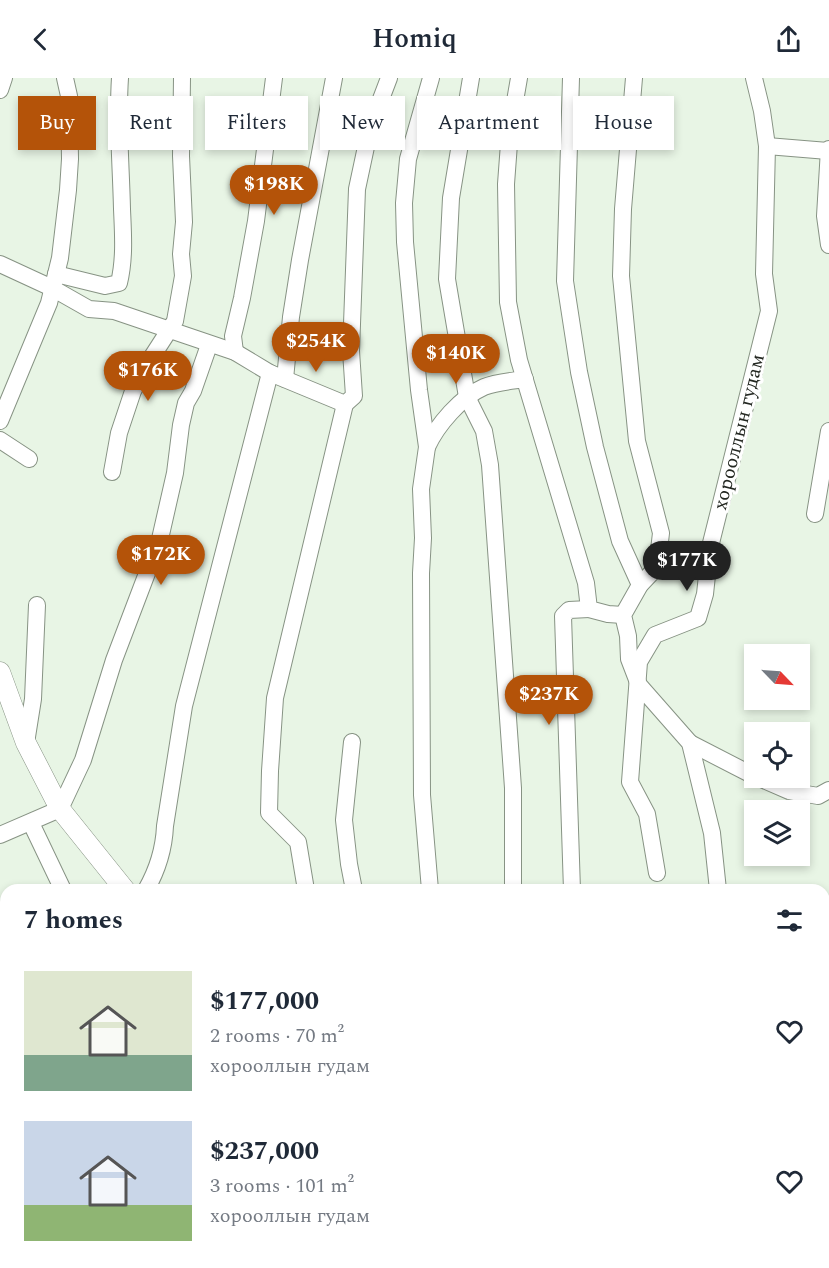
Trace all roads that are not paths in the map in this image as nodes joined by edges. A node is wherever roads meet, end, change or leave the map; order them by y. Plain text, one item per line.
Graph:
1 (4, 78) edge
2 (65, 78) edge
3 (120, 78) edge
4 (182, 78) edge
5 (274, 78) edge
6 (334, 78) edge
7 (389, 78) edge
8 (431, 78) edge
9 (471, 78) edge
10 (519, 78) edge
11 (571, 78) edge
12 (634, 78) edge
13 (754, 78) edge
14 (0, 90) edge
15 (767, 146) junction
16 (829, 150) edge
17 (829, 244) edge
18 (0, 264) edge
19 (54, 281) junction
20 (171, 329) junction
21 (209, 345) junction
22 (235, 352) junction
23 (270, 373) junction
24 (285, 379) junction
25 (525, 379) junction
26 (467, 398) junction
27 (345, 404) junction
28 (0, 421) edge
29 (829, 431) edge
30 (0, 440) edge
31 (427, 447) junction
32 (29, 459) dead end
33 (112, 472) dead end
34 (825, 482) edge
35 (815, 514) dead end
36 (640, 585) junction
37 (37, 604) dead end
38 (589, 609) junction
39 (623, 615) junction
40 (0, 672) edge
41 (639, 685) junction
42 (352, 742) dead end
43 (26, 743) junction
44 (690, 743) junction
45 (744, 770) edge
46 (782, 788) edge
47 (829, 790) edge
48 (60, 809) junction
49 (31, 824) junction
50 (0, 836) edge
51 (657, 873) dead end
52 (60, 884) edge
53 (120, 884) edge
54 (149, 884) edge
55 (305, 884) edge
56 (353, 884) edge
57 (429, 884) edge
58 (513, 884) edge
59 (572, 884) edge
60 (717, 884) edge

1 - 14 street
2 - 19 street
3 - 19 street
4 - 20 street
5 - 22 street
6 - 24 street
7 - 27 street
8 - 31 street
9 - 26 street
10 - 25 street
11 - 36 street
12 - 36 street
13 - 15 street
15 - 16 street
15 - 41 street, хорооллын гудам
16 - 17 street
18 - 19 street
19 - 20 street
19 - 28 street
20 - 21 street
20 - 33 street
21 - 22 street
21 - 48 street
22 - 23 street
23 - 24 street
23 - 54 street
24 - 27 street
25 - 26 street
25 - 38 street
26 - 31 street
26 - 58 street
27 - 55 street
29 - 34 street
30 - 32 street
31 - 57 street
34 - 35 street
36 - 39 street
37 - 43 street
38 - 39 street
38 - 59 street
39 - 41 street
40 - 43 main road
41 - 44 street
41 - 51 street, хорооллын гудам
42 - 56 street
43 - 48 main road
44 - 45 street
44 - 60 street
46 - 47 street
48 - 49 street
48 - 53 main road
49 - 50 street
49 - 52 street

